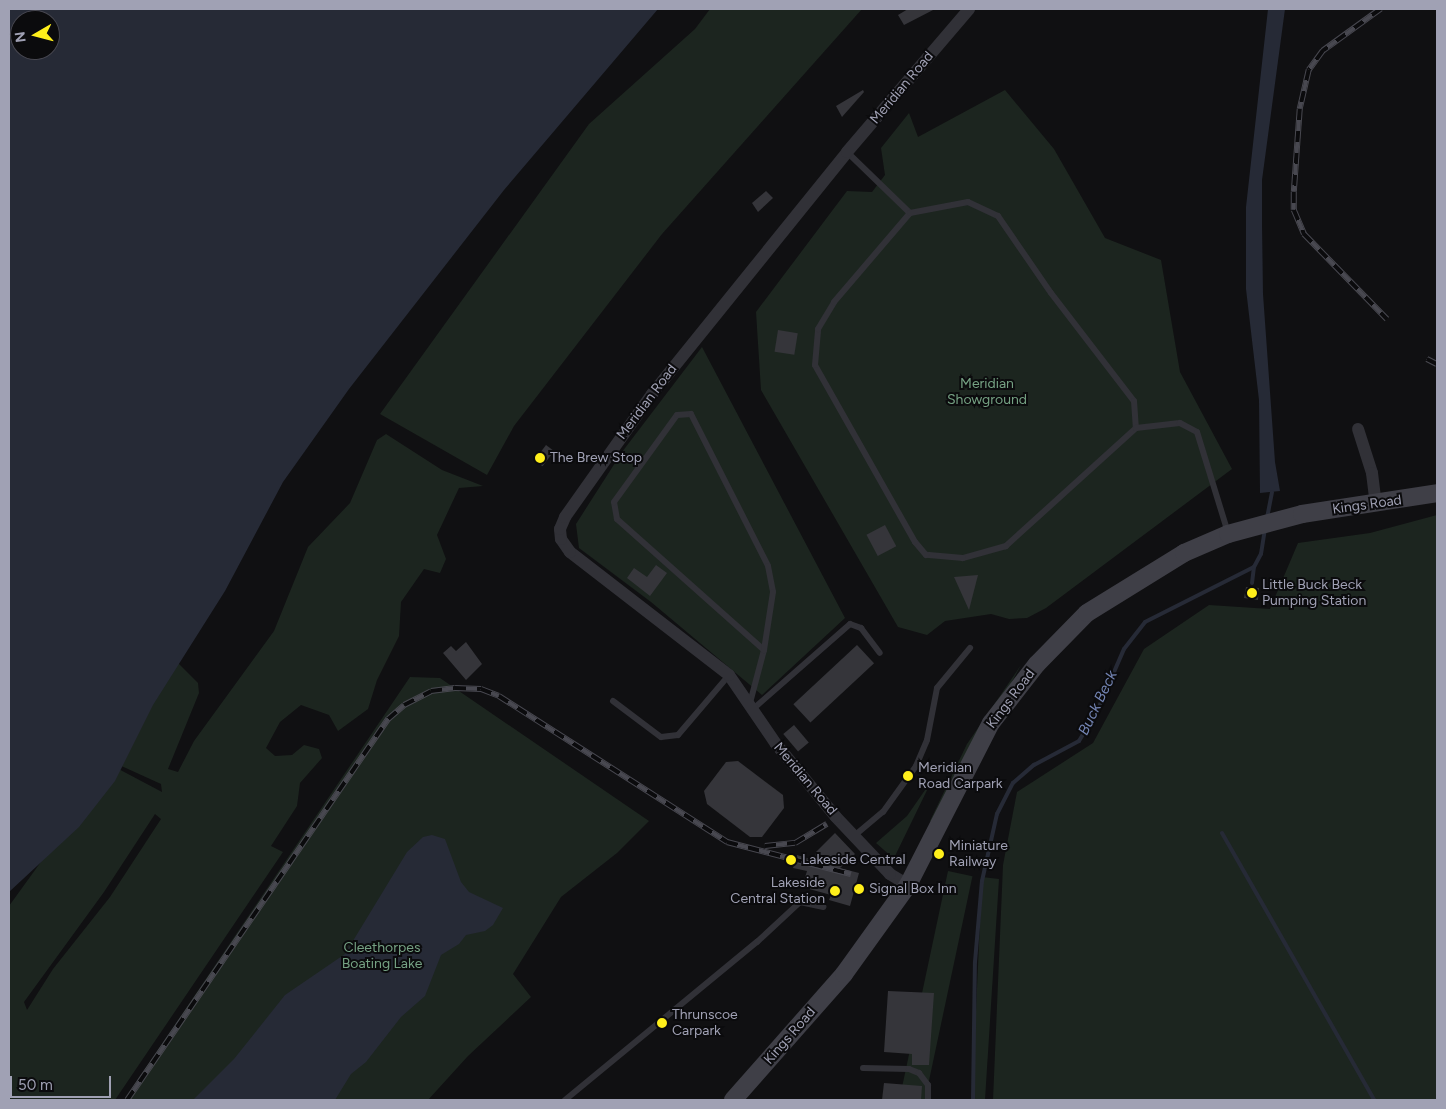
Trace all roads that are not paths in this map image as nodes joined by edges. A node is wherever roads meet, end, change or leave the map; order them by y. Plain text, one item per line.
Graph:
1 (969, 9) edge
2 (847, 152) junction
3 (910, 213) junction
4 (1136, 428) junction
5 (1358, 429) dead end
6 (1437, 493) edge
7 (1376, 505) junction
8 (1228, 534) junction
9 (970, 648) dead end
10 (764, 650) junction
11 (880, 653) dead end
12 (729, 676) junction
13 (613, 701) dead end
14 (751, 707) junction
15 (854, 836) junction
16 (908, 885) junction
17 (823, 907) dead end
18 (862, 1068) dead end
19 (565, 1100) edge
20 (733, 1100) edge
21 (928, 1100) edge

1 - 2 street, Meridian Road
2 - 3 lane
2 - 12 street, Meridian Road
3 - 4 lane
3 - 4 lane
4 - 8 lane
5 - 7 street
6 - 7 street, Kings Road
7 - 8 street, Kings Road
8 - 16 street, Kings Road
9 - 15 lane
10 - 10 lane
10 - 14 lane
11 - 14 lane
12 - 13 lane
12 - 14 street, Meridian Road
14 - 15 street, Meridian Road
15 - 16 street, Meridian Road
16 - 20 street, Kings Road
17 - 19 lane
18 - 21 lane

